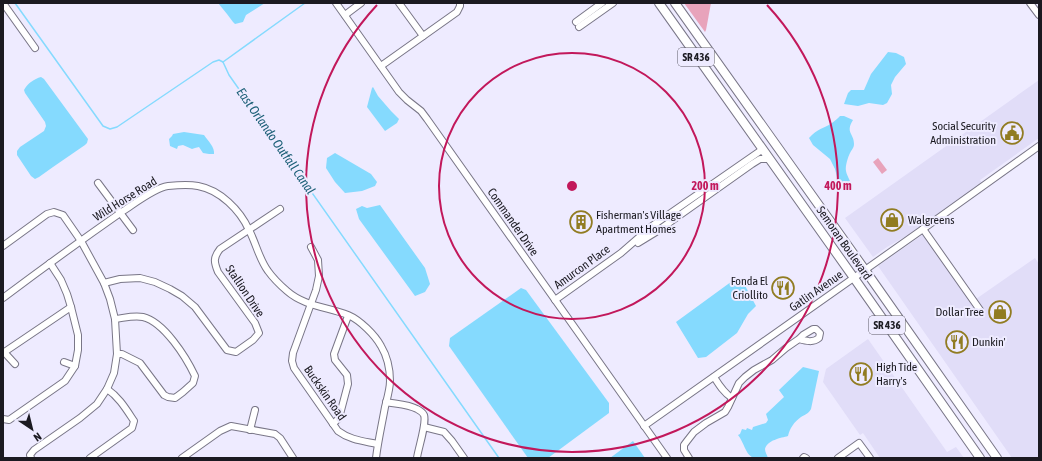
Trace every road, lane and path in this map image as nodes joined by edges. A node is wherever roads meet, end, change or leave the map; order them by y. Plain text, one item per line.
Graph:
1 (3, 3) edge
2 (336, 3) edge
3 (362, 3) edge
4 (399, 3) edge
5 (460, 3) edge
6 (602, 3) edge
7 (613, 3) edge
8 (658, 3) edge
9 (675, 3) edge
10 (1030, 3) edge
11 (345, 14) junction
12 (1039, 15) edge
13 (422, 36) junction
14 (35, 48) dead end
15 (381, 66) junction
16 (743, 123) junction
17 (773, 141) junction
18 (1039, 146) edge
19 (763, 149) junction
20 (769, 159) junction
21 (790, 165) junction
22 (98, 183) dead end
23 (280, 208) dead end
24 (120, 213) junction
25 (249, 229) junction
26 (654, 229) junction
27 (923, 229) junction
28 (133, 230) dead end
29 (82, 240) junction
30 (3, 246) edge
31 (311, 247) dead end
32 (50, 263) junction
33 (865, 270) junction
34 (854, 278) junction
35 (104, 283) junction
36 (3, 298) edge
37 (555, 300) junction
38 (310, 304) junction
39 (71, 307) junction
40 (980, 310) dead end
41 (348, 316) junction
42 (115, 319) junction
43 (799, 340) dead end
44 (4, 353) edge
45 (117, 354) junction
46 (64, 362) dead end
47 (15, 364) dead end
48 (75, 366) junction
49 (714, 377) junction
50 (107, 389) junction
51 (732, 398) junction
52 (386, 402) junction
53 (255, 410) dead end
54 (3, 419) edge
55 (333, 424) junction
56 (644, 426) junction
57 (424, 427) junction
58 (250, 430) junction
59 (378, 444) junction
60 (31, 458) edge
61 (90, 458) edge
62 (182, 458) edge
63 (293, 458) edge
64 (376, 458) edge
65 (417, 458) edge
66 (464, 458) edge
67 (667, 458) edge
68 (689, 458) edge
69 (802, 458) edge
70 (806, 458) edge
71 (838, 458) edge
72 (870, 458) edge
73 (980, 458) edge
74 (997, 458) edge

1 - 14 street
2 - 11 street, Commander Drive
3 - 11 street
4 - 13 street
5 - 13 street
6 - 7 street
8 - 16 main road, Semoran Boulevard / SR 436
9 - 17 main road, Semoran Boulevard / SR 436
10 - 12 street
11 - 15 street, Commander Drive
13 - 15 street
15 - 37 street, Commander Drive
16 - 17 main road
16 - 19 main road, Semoran Boulevard / SR 436
17 - 21 main road, Semoran Boulevard / SR 436
18 - 27 street, Gatlin Avenue
19 - 20 main road, Semoran Boulevard / SR 436
19 - 21 main road
19 - 26 street, Amurcon Place
20 - 26 street, Amurcon Place
20 - 34 main road, Semoran Boulevard / SR 436
21 - 33 main road, Semoran Boulevard / SR 436
22 - 24 street
23 - 25 street
24 - 25 street, Wild Horse Road
24 - 28 street
24 - 29 street, Wild Horse Road
25 - 35 street, Stallion Drive
25 - 38 street, Wild Horse Road
26 - 37 street, Amurcon Place
27 - 33 street, Gatlin Avenue
27 - 40 street
29 - 30 street
29 - 32 street, Wild Horse Road
29 - 35 street
31 - 38 street
32 - 36 street, Wild Horse Road
32 - 39 street
33 - 34 street, Gatlin Avenue
33 - 74 main road, Semoran Boulevard / SR 436
34 - 49 street, Gatlin Avenue
34 - 73 main road, Semoran Boulevard / SR 436
35 - 42 street
37 - 56 street, Commander Drive
38 - 41 street, Wild Horse Road
38 - 55 street, Buckskin Road
39 - 44 street
39 - 48 street
41 - 52 street, Wild Horse Road
41 - 55 street
42 - 45 street
42 - 45 street
43 - 51 street
44 - 47 street
45 - 50 street
46 - 48 street
48 - 54 street
49 - 51 street
49 - 56 street, Gatlin Avenue
50 - 60 street
50 - 61 street
51 - 68 street
52 - 57 street
52 - 59 street, Wild Horse Road
53 - 58 street
55 - 59 street, Buckskin Road
56 - 67 street, Commander Drive
57 - 65 street
57 - 66 street
58 - 62 street
58 - 63 street
59 - 64 street, Wild Horse Road
69 - 70 street
71 - 72 street

